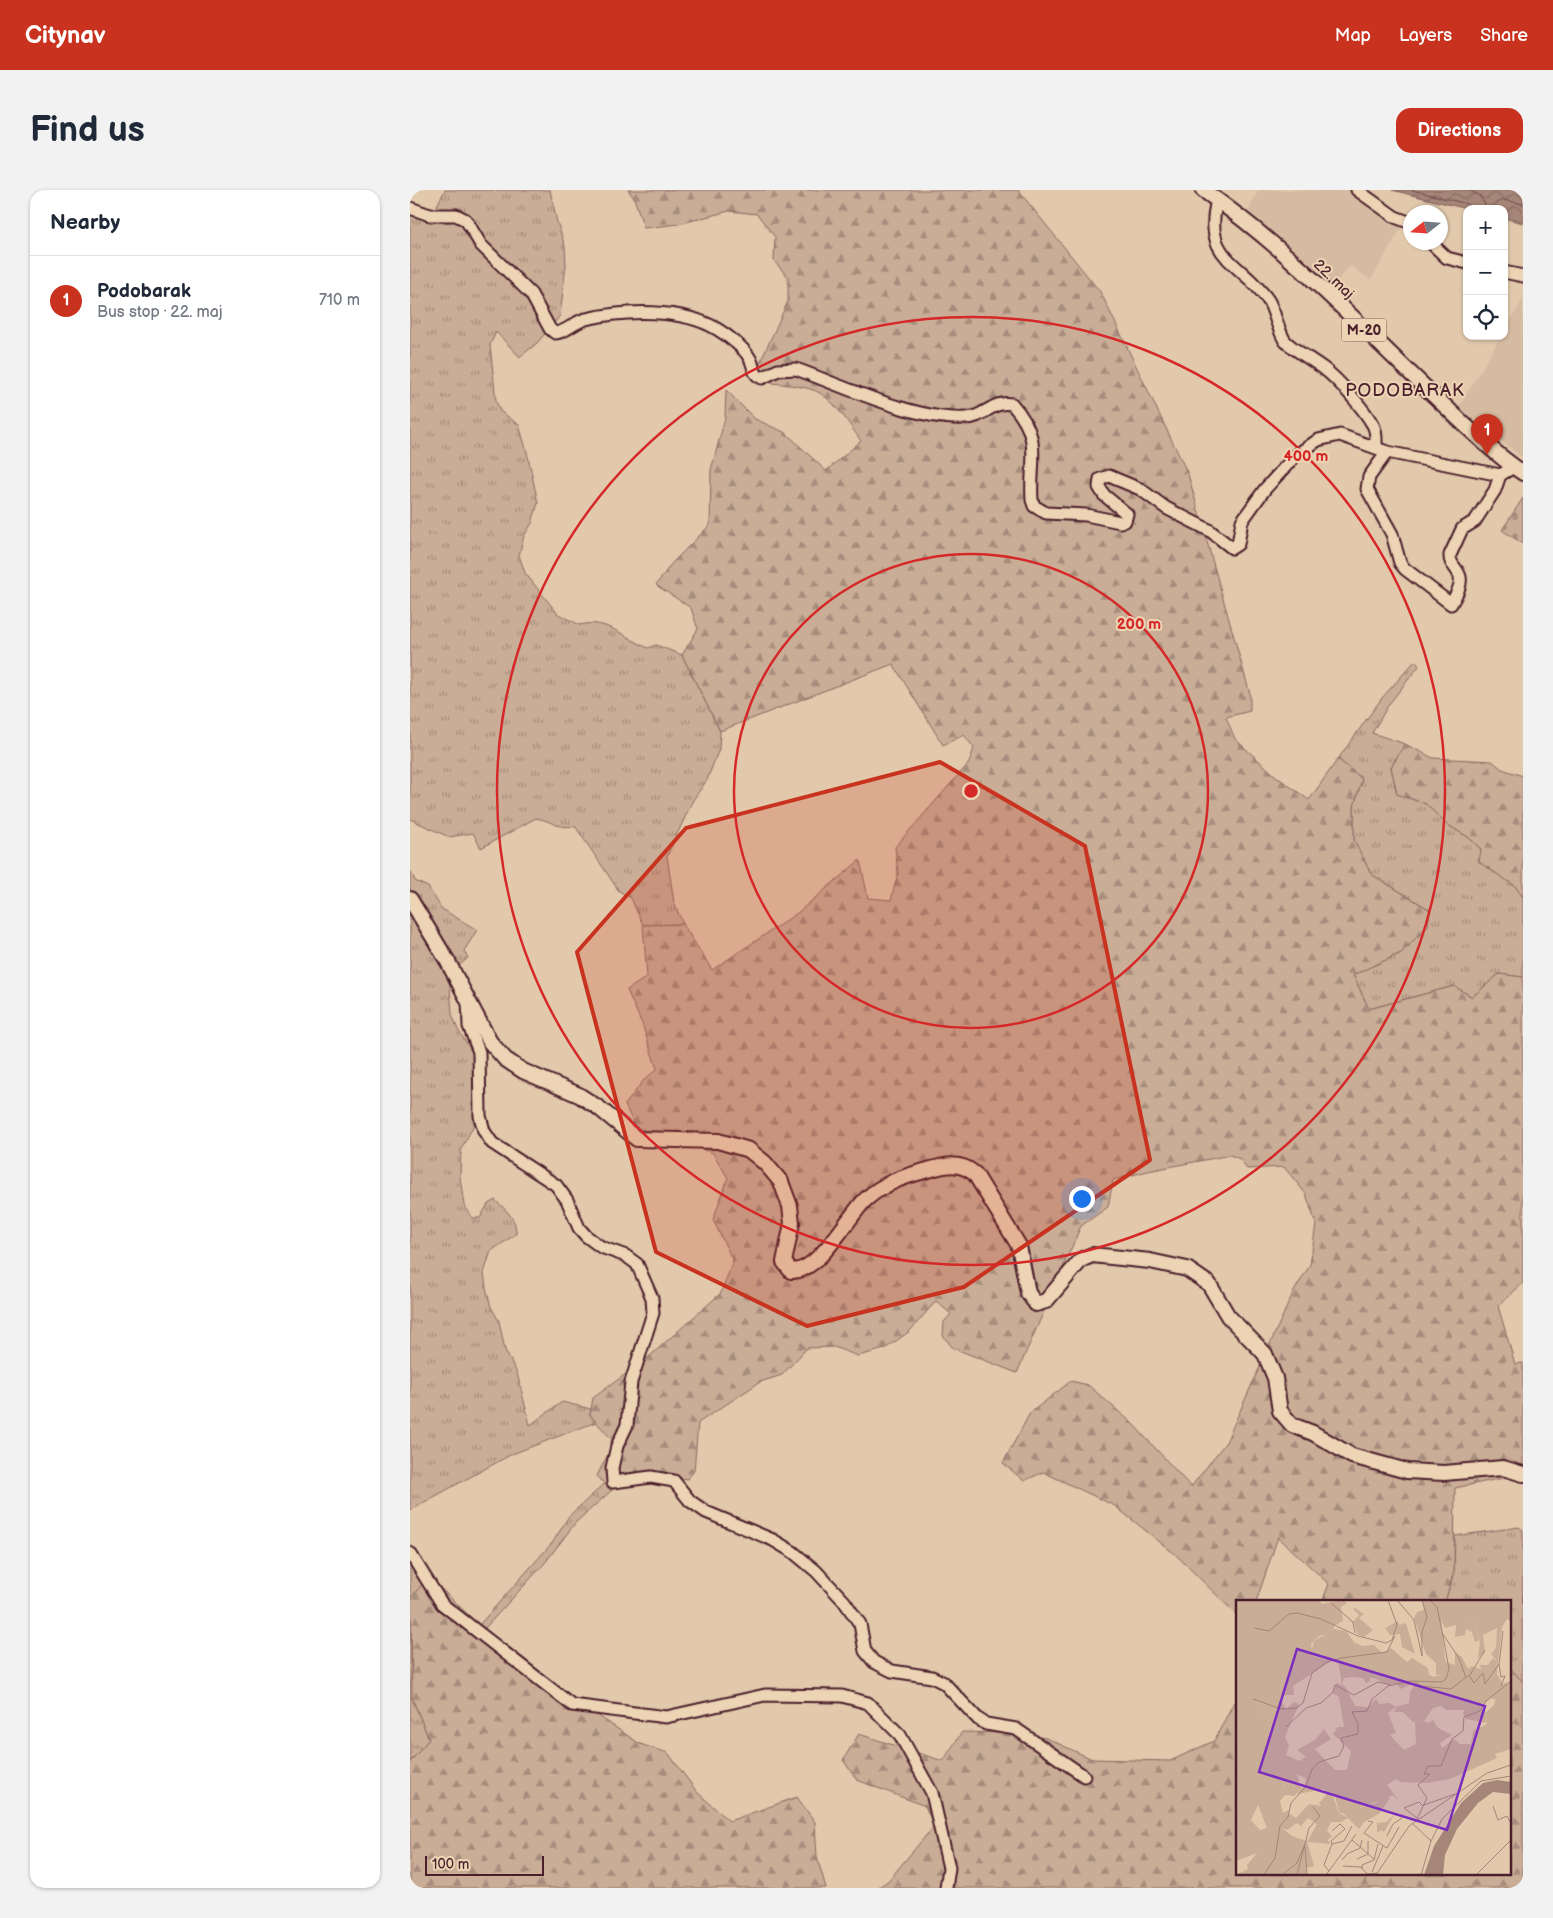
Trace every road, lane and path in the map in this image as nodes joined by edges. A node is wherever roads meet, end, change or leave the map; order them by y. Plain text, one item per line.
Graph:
1 (1203, 190) edge
2 (1357, 190) edge
3 (1217, 200) junction
4 (410, 208) edge
5 (1403, 220) edge
6 (1438, 250) edge
7 (1463, 262) edge
8 (1508, 273) edge
9 (1523, 276) edge
10 (1382, 450) junction
11 (1519, 470) edge
12 (1500, 475) junction
13 (410, 899) edge
14 (468, 1000) junction
15 (1523, 1474) edge
16 (410, 1553) edge
17 (1084, 1776) dead end
18 (946, 1888) edge

1 - 3 main road, 22. maj / M-20
2 - 5 street
3 - 10 street
3 - 11 main road, 22. maj / M-20
4 - 10 street
6 - 7 street
8 - 9 street
10 - 12 street
10 - 12 street
11 - 12 street, 22. maj
13 - 14 main road
14 - 15 main road
14 - 17 street
16 - 18 street

